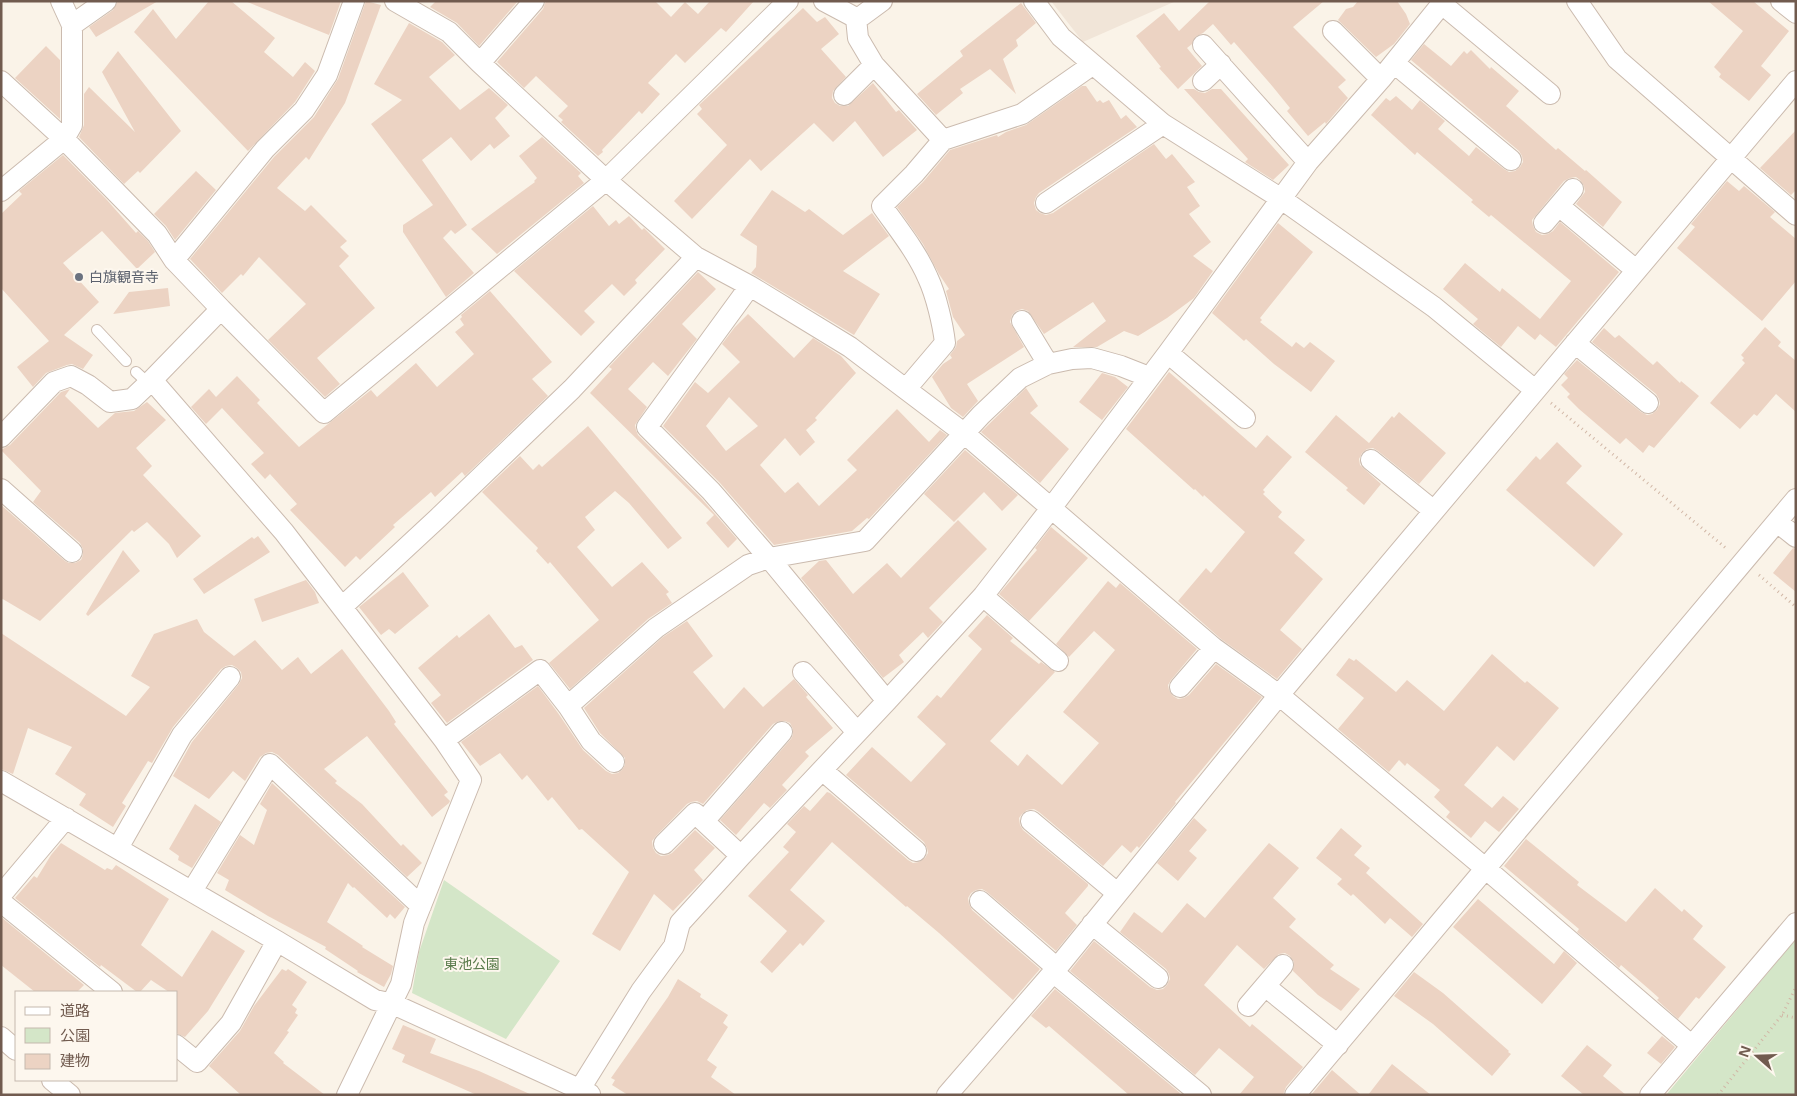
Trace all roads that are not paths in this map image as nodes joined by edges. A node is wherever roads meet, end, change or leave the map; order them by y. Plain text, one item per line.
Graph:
1 (61, 1) edge
2 (106, 1) edge
3 (354, 1) edge
4 (395, 1) edge
5 (534, 1) edge
6 (788, 1) edge
7 (824, 1) edge
8 (882, 1) edge
9 (1034, 1) edge
10 (1577, 1) edge
11 (1782, 1) edge
12 (1446, 6) edge
13 (1796, 13) edge
14 (856, 18) junction
15 (72, 25) junction
16 (1333, 31) dead end
17 (1203, 45) dead end
18 (480, 63) junction
19 (1221, 64) junction
20 (874, 65) junction
21 (1092, 66) junction
22 (1398, 66) junction
23 (1381, 79) junction
24 (1203, 80) dead end
25 (1, 81) edge
26 (1796, 81) edge
27 (844, 94) dead end
28 (1550, 94) dead end
29 (1163, 124) junction
30 (64, 139) junction
31 (942, 140) junction
32 (1730, 158) junction
33 (1511, 160) dead end
34 (1308, 162) junction
35 (606, 180) junction
36 (1573, 189) dead end
37 (1, 191) edge
38 (1280, 198) junction
39 (1046, 203) dead end
40 (1559, 206) junction
41 (1796, 214) edge
42 (1544, 223) dead end
43 (696, 256) junction
44 (174, 260) junction
45 (1636, 270) junction
46 (750, 286) junction
47 (221, 309) junction
48 (1022, 321) dead end
49 (97, 330) dead end
50 (1575, 343) junction
51 (1172, 357) junction
52 (126, 361) dead end
53 (1048, 364) junction
54 (1149, 377) junction
55 (145, 378) junction
56 (906, 389) junction
57 (1535, 390) junction
58 (1648, 403) dead end
59 (1245, 418) dead end
60 (965, 434) junction
61 (1, 437) edge
62 (1371, 460) dead end
63 (1, 488) edge
64 (1796, 500) edge
65 (1052, 508) junction
66 (1434, 511) junction
67 (1777, 522) junction
68 (1796, 537) edge
69 (72, 552) dead end
70 (769, 558) junction
71 (983, 596) junction
72 (342, 607) junction
73 (1214, 648) junction
74 (1058, 661) dead end
75 (803, 672) dead end
76 (230, 677) dead end
77 (1180, 687) dead end
78 (1279, 695) junction
79 (887, 702) junction
80 (568, 706) junction
81 (782, 732) dead end
82 (857, 732) junction
83 (444, 740) junction
84 (614, 762) dead end
85 (822, 770) junction
86 (1, 781) edge
87 (66, 818) junction
88 (705, 820) junction
89 (1031, 821) dead end
90 (123, 841) junction
91 (664, 844) dead end
92 (916, 850) dead end
93 (741, 856) junction
94 (1485, 868) junction
95 (192, 891) junction
96 (1117, 893) junction
97 (1, 895) edge
98 (980, 901) dead end
99 (1, 902) edge
100 (421, 906) junction
101 (1092, 924) junction
102 (1796, 924) edge
103 (278, 941) junction
104 (1283, 965) dead end
105 (1055, 970) junction
106 (1158, 978) dead end
107 (1265, 986) junction
108 (111, 991) edge
109 (393, 1004) junction
110 (1248, 1006) dead end
111 (1, 1037) edge
112 (1338, 1045) junction
113 (1692, 1045) junction
114 (178, 1047) edge
115 (15, 1049) edge
116 (53, 1081) edge
117 (586, 1092) edge
118 (70, 1095) edge
119 (347, 1095) edge
120 (947, 1095) edge
121 (1201, 1095) edge
122 (1295, 1095) edge
123 (1650, 1095) edge

1 - 15 street
2 - 15 street
3 - 44 street
4 - 18 street
5 - 18 street
6 - 35 street
7 - 14 street
8 - 14 street
9 - 21 street
10 - 32 street
11 - 13 street
12 - 22 street
12 - 28 street
14 - 20 street
15 - 30 street
16 - 23 street
17 - 19 street
18 - 35 street
19 - 24 street
19 - 34 street
20 - 27 street
20 - 31 street
21 - 29 street
21 - 31 street
22 - 23 street
22 - 33 street
23 - 34 street
25 - 30 street
26 - 32 street
29 - 38 street
29 - 39 street
30 - 37 street
30 - 44 street
31 - 56 street
32 - 41 street
32 - 45 street
34 - 38 street
35 - 43 street
35 - 47 street
36 - 40 street
38 - 51 street
38 - 57 street
40 - 42 street
40 - 45 street
43 - 46 street
43 - 72 street
44 - 47 street
45 - 50 street
46 - 56 street
46 - 70 street
47 - 55 street
48 - 53 street
49 - 52 lane
50 - 57 street
50 - 58 street
51 - 54 street
51 - 59 street
53 - 54 street
53 - 60 street
54 - 65 street
55 - 61 street
55 - 72 street
56 - 60 street
57 - 66 street
60 - 65 street
60 - 70 street
62 - 66 street
63 - 69 street
64 - 67 street
65 - 71 street
65 - 73 street
66 - 78 street
67 - 68 street
67 - 94 street
70 - 79 street
70 - 80 street
71 - 74 street
71 - 79 street
72 - 83 street
73 - 77 street
73 - 78 street
75 - 82 street
76 - 90 street
78 - 94 street
78 - 96 street
79 - 82 street
80 - 83 street
80 - 84 street
81 - 88 street
82 - 85 street
83 - 100 street
85 - 92 street
85 - 93 street
86 - 87 street
87 - 90 street
87 - 97 street
88 - 91 street
88 - 93 street
89 - 96 street
90 - 95 street
93 - 117 street
94 - 112 street
94 - 113 street
95 - 100 street
95 - 103 street
96 - 101 street
98 - 105 street
99 - 108 street
100 - 109 street
101 - 105 street
101 - 106 street
102 - 113 street
103 - 109 street
103 - 114 street
104 - 107 street
105 - 120 street
105 - 121 street
107 - 110 street
107 - 112 street
109 - 117 street
109 - 119 street
111 - 115 street
112 - 122 street
113 - 123 street
116 - 118 street

